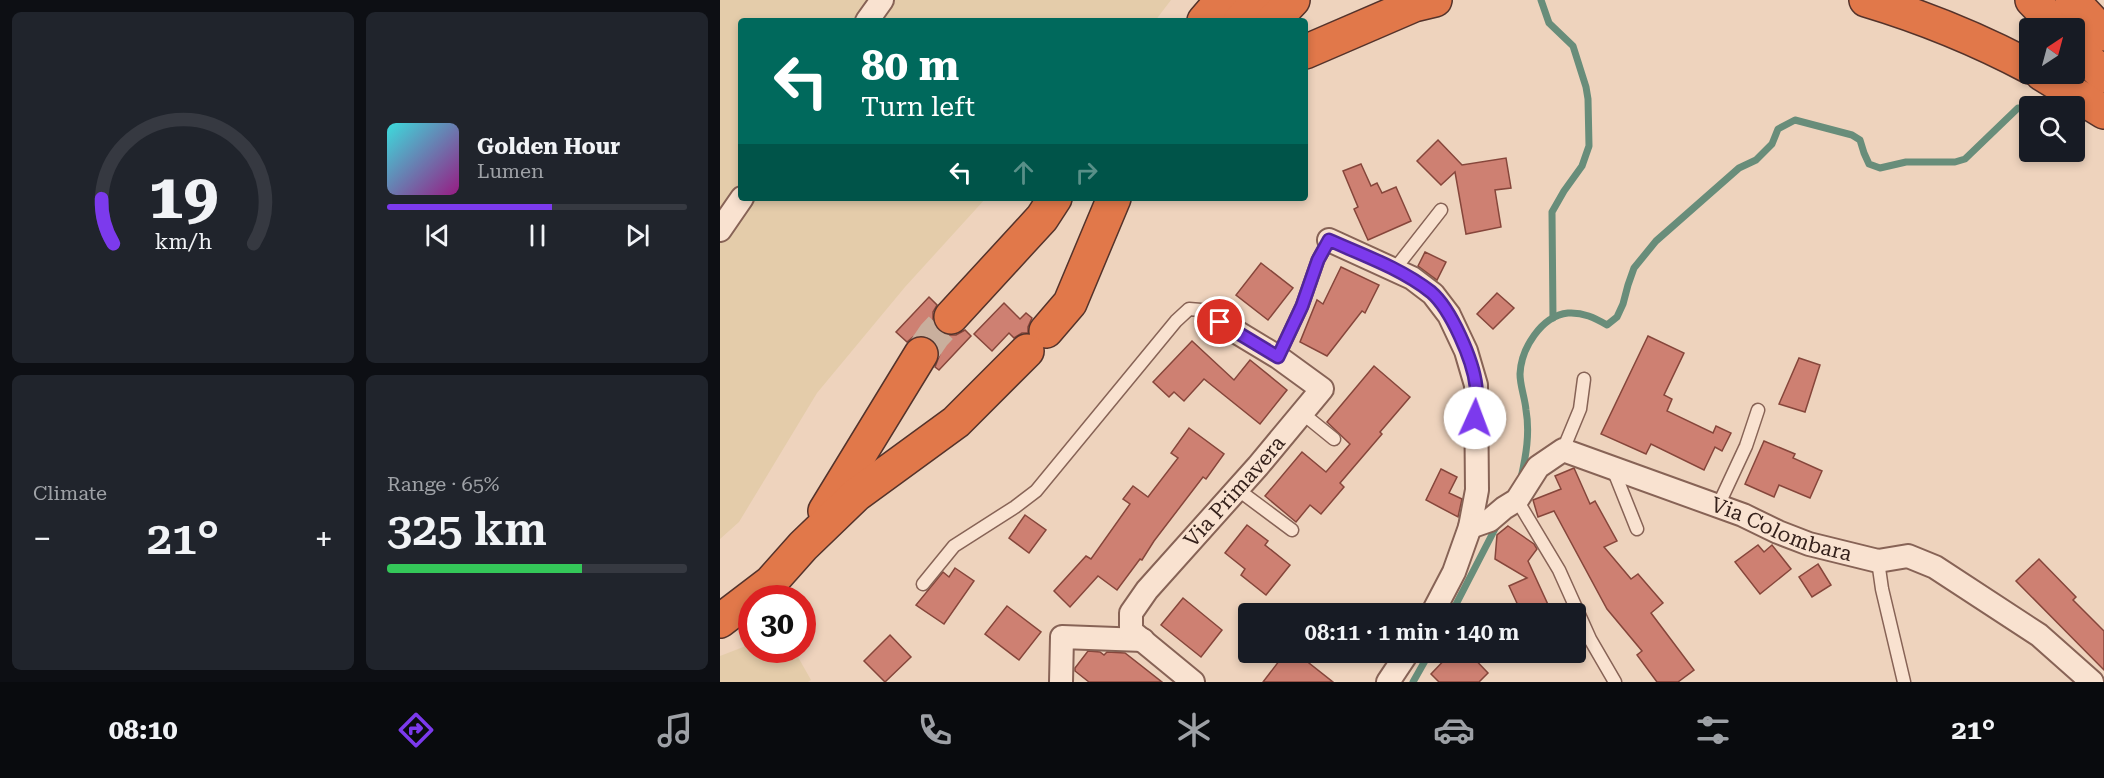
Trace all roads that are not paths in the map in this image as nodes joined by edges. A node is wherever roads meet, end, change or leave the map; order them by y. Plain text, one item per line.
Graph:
1 (882, 0) edge
2 (1222, 0) edge
3 (1259, 0) edge
4 (1293, 0) edge
5 (1435, 0) edge
6 (1866, 0) edge
7 (2072, 0) edge
8 (869, 18) edge
9 (1207, 18) edge
10 (1243, 18) edge
11 (1276, 18) edge
12 (2104, 34) edge
13 (1308, 51) edge
14 (2085, 56) edge
15 (2019, 61) edge
16 (2104, 76) edge
17 (2058, 84) edge
18 (2104, 112) edge
19 (740, 201) edge
20 (1066, 201) edge
21 (1113, 201) edge
22 (1048, 208) edge
23 (1441, 210) dead end
24 (720, 230) edge
25 (1329, 240) joint
26 (1394, 270) junction
27 (951, 317) tunnel mouth
28 (1220, 322) joint
29 (921, 354) tunnel mouth
30 (1278, 357) junction
31 (1584, 380) dead end
32 (1758, 410) dead end
33 (1302, 413) junction
34 (1334, 439) dead end
35 (1563, 450) junction
36 (1612, 468) junction
37 (1237, 489) junction
38 (1512, 503) junction
39 (1718, 506) junction
40 (1470, 527) junction
41 (1637, 529) dead end
42 (1292, 530) dead end
43 (803, 546) junction
44 (1878, 561) junction
45 (922, 584) dead end
46 (1438, 603) edge
47 (720, 621) edge
48 (1143, 640) junction
49 (1401, 663) edge
50 (1061, 682) edge
51 (1193, 682) edge
52 (1388, 682) edge
53 (1615, 682) edge
54 (1904, 682) edge
55 (2092, 682) edge

1 - 8 street
2 - 9 highway
3 - 10 highway
4 - 11 highway
5 - 13 highway
6 - 15 highway
7 - 12 highway
14 - 16 highway
17 - 18 highway
19 - 24 street
20 - 22 highway
21 - 43 highway
22 - 27 highway
23 - 26 lane
25 - 26 street
25 - 30 lane
26 - 40 street
28 - 30 street, Via Primavera
28 - 45 lane
29 - 43 highway
30 - 33 street, Via Primavera
31 - 35 lane
32 - 39 lane
33 - 34 lane
33 - 37 street, Via Primavera
35 - 36 street, Via Colombara
35 - 38 street
36 - 39 street, Via Colombara
36 - 41 lane
37 - 42 lane
37 - 48 street, Via Primavera
38 - 40 street
38 - 53 lane
39 - 44 street, Via Colombara
40 - 46 street
43 - 47 highway
44 - 54 lane
44 - 55 street, Via Colombara
48 - 50 street
48 - 51 street, Via Primavera
49 - 52 street

